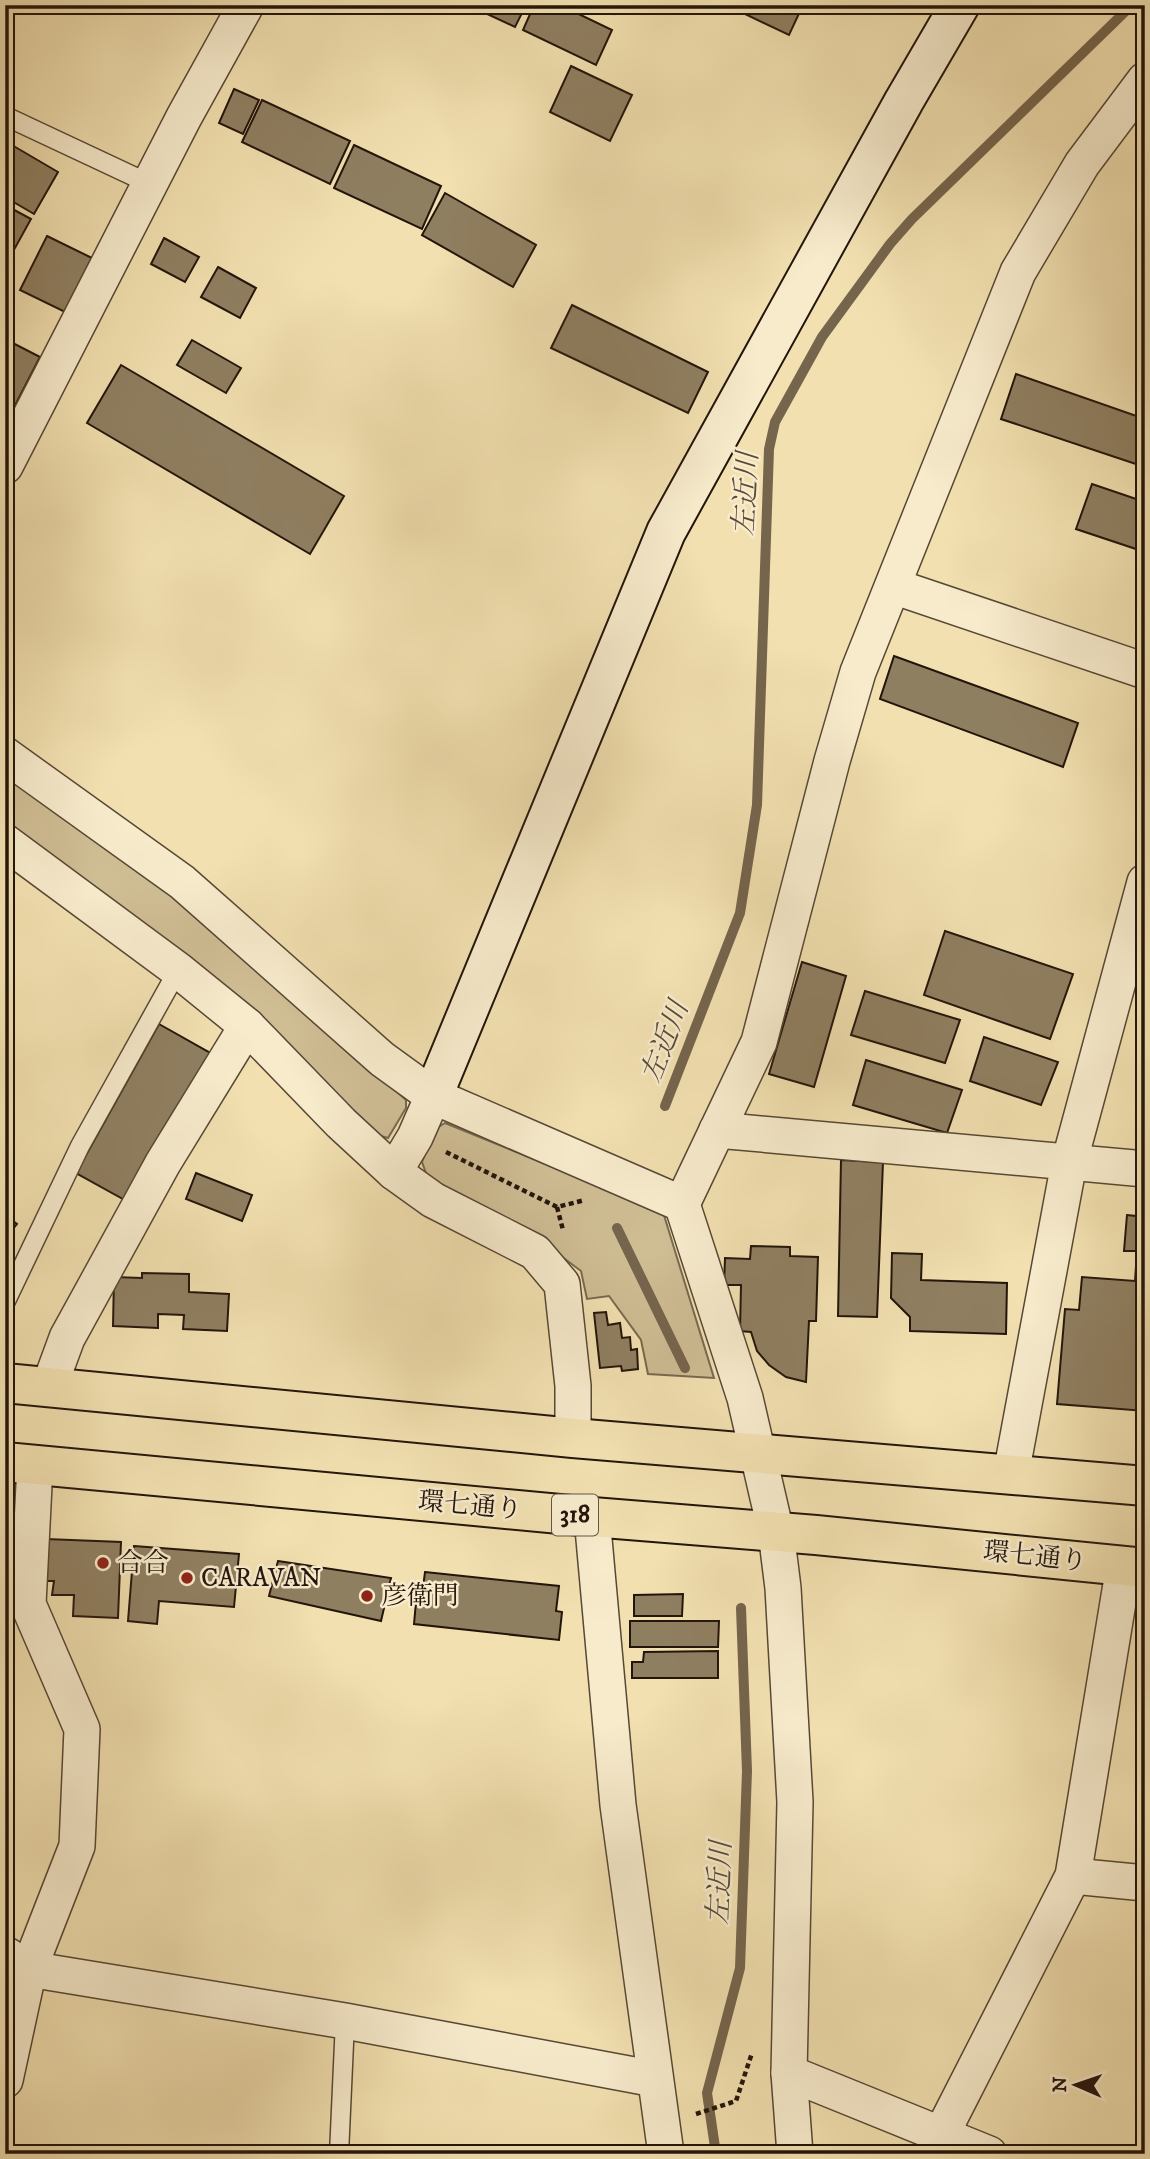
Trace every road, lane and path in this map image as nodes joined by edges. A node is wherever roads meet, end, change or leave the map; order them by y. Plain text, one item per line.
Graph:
1 (246, 5) edge
2 (960, 5) edge
3 (1145, 80) edge
4 (5, 116) edge
5 (150, 184) junction
6 (5, 466) edge
7 (893, 586) junction
8 (1145, 671) edge
9 (5, 755) edge
10 (5, 842) edge
11 (1145, 882) edge
12 (178, 970) junction
13 (247, 1026) junction
14 (433, 1096) junction
15 (717, 1130) junction
16 (1069, 1163) junction
17 (1145, 1169) edge
18 (394, 1172) junction
19 (682, 1203) junction
20 (5, 1303) edge
21 (5, 1383) edge
22 (49, 1387) junction
23 (573, 1438) junction
24 (760, 1454) junction
25 (20, 1463) edge
26 (1011, 1474) junction
27 (1145, 1486) edge
28 (592, 1517) junction
29 (776, 1532) junction
30 (1134, 1567) edge
31 (1073, 1876) junction
32 (1145, 1883) edge
33 (17, 1961) edge
34 (345, 2021) junction
35 (6, 2069) edge
36 (789, 2073) junction
37 (655, 2079) junction
38 (941, 2135) junction
39 (339, 2154) edge
40 (666, 2154) edge
41 (795, 2154) edge
42 (989, 2154) edge

1 - 5 street
2 - 14 street
3 - 7 street
4 - 5 lane
5 - 6 street
7 - 8 street
7 - 15 street
9 - 14 street
10 - 12 street
11 - 16 street
12 - 13 street
12 - 20 lane
13 - 18 street
13 - 22 street
14 - 18 street
14 - 19 street
15 - 16 street
15 - 19 street
16 - 17 street
16 - 26 street
18 - 23 street
19 - 24 street
21 - 22 main road
22 - 23 main road
23 - 24 main road
24 - 26 main road
24 - 29 street
25 - 28 main road, 環七通り / 318
25 - 33 street
26 - 27 main road
28 - 29 main road, 環七通り / 318
28 - 37 street
29 - 30 main road, 環七通り / 318
29 - 36 street
30 - 31 street
31 - 32 street
31 - 38 street
33 - 34 street
33 - 35 street
34 - 37 street
34 - 39 lane
36 - 38 street
36 - 41 street
37 - 40 street
38 - 42 street

